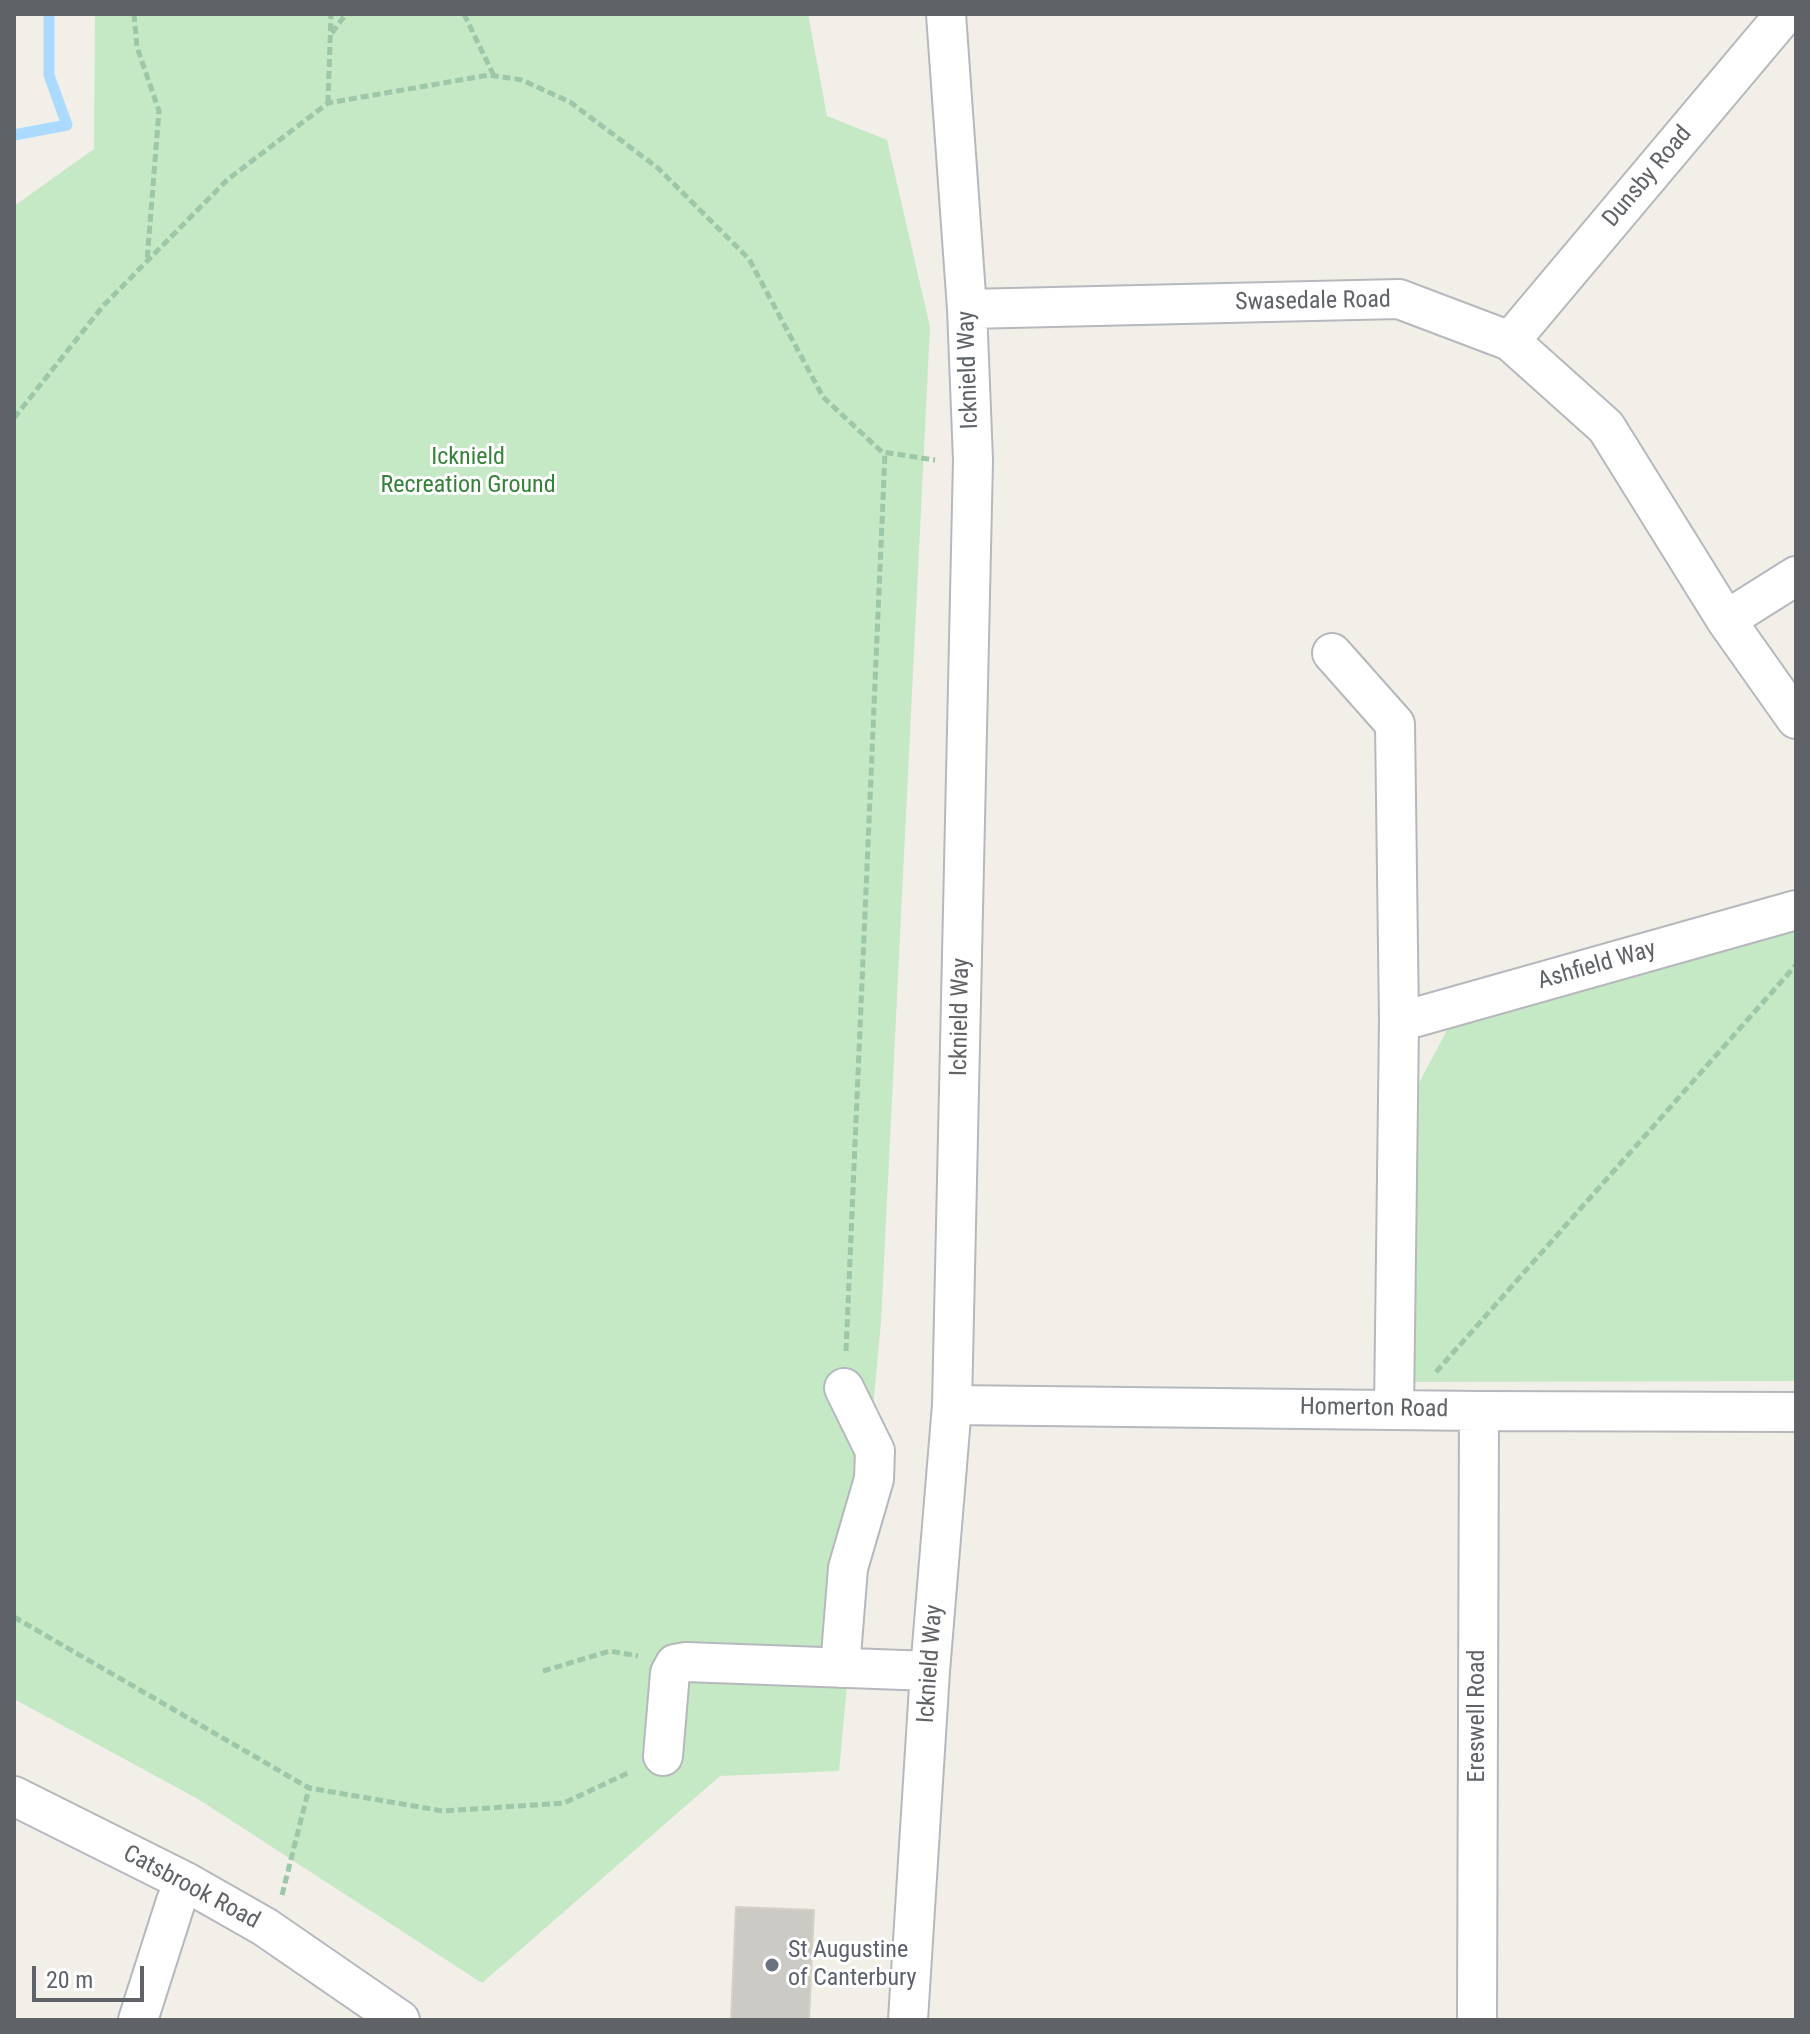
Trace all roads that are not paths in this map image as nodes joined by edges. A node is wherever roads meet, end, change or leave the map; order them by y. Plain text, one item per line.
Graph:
1 (946, 14) edge
2 (1785, 14) edge
3 (967, 309) junction
4 (1510, 341) junction
5 (1796, 576) edge
6 (1726, 620) junction
7 (1332, 653) dead end
8 (1796, 719) edge
9 (1796, 910) edge
10 (1399, 1022) junction
11 (844, 1388) road end
12 (952, 1405) junction
13 (1399, 1409) junction
14 (1479, 1411) junction
15 (1796, 1412) edge
16 (840, 1668) junction
17 (930, 1671) junction
18 (663, 1756) road end
19 (14, 1796) edge
20 (186, 1882) junction
21 (138, 2020) edge
22 (400, 2020) edge
23 (908, 2020) edge
24 (1477, 2020) edge

1 - 3 street, Icknield Way
2 - 4 street, Dunsby Road
3 - 4 street, Swasedale Road
3 - 12 street, Icknield Way
4 - 6 street, Swasedale Road
5 - 6 street
6 - 8 street, Swasedale Road
7 - 10 street
9 - 10 street, Ashfield Way
10 - 13 street
11 - 16 street
12 - 13 street, Homerton Road
12 - 17 street, Icknield Way
13 - 14 street, Homerton Road
14 - 15 street, Homerton Road
14 - 24 street, Ereswell Road
16 - 17 street
16 - 18 street
17 - 23 street, Icknield Way
19 - 20 street, Catsbrook Road
20 - 21 street
20 - 22 street, Catsbrook Road

